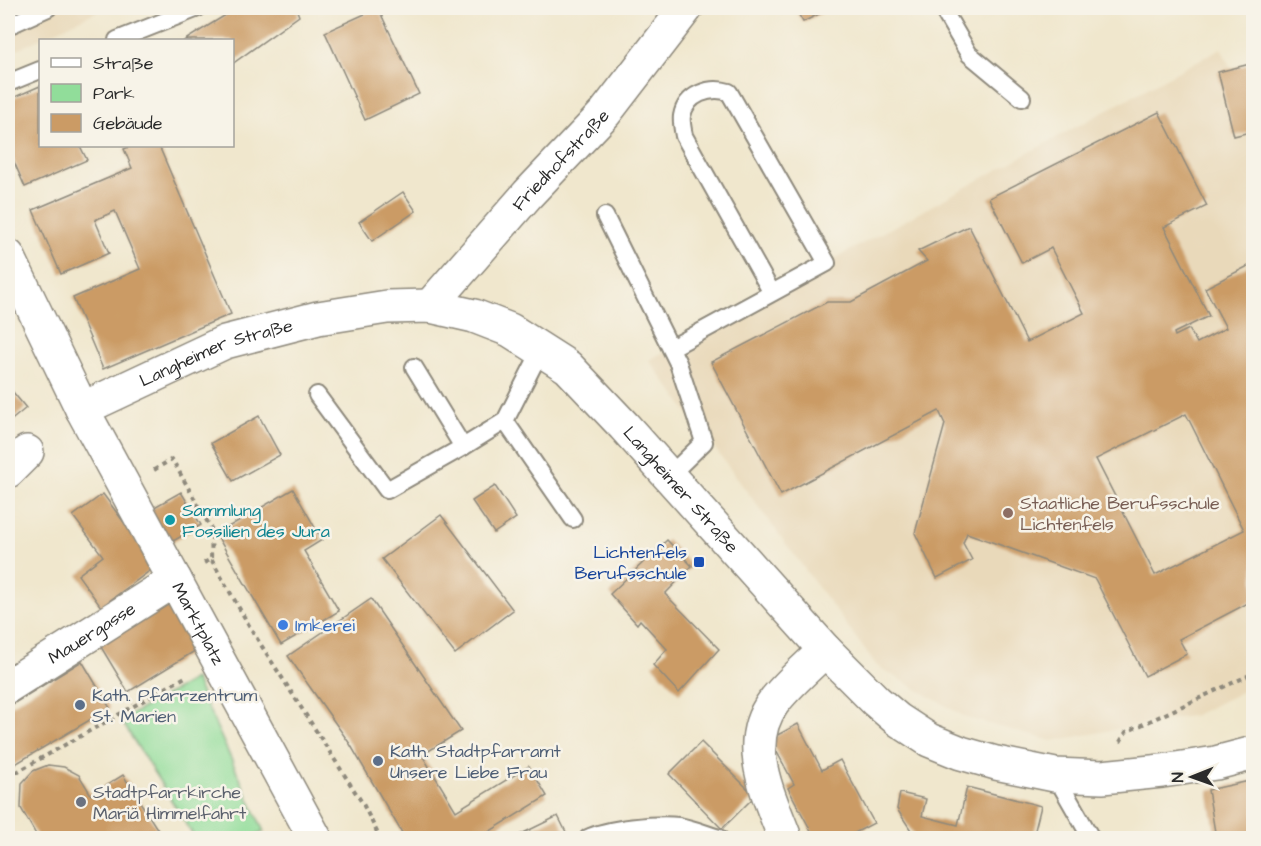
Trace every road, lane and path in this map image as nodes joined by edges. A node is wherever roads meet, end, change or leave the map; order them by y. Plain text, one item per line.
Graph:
1 (48, 8) edge
2 (198, 8) edge
3 (686, 8) edge
4 (942, 8) edge
5 (8, 26) edge
6 (120, 39) edge
7 (39, 70) edge
8 (8, 83) edge
9 (1022, 98) dead end
10 (605, 216) dead end
11 (8, 256) edge
12 (772, 293) junction
13 (430, 306) junction
14 (671, 348) junction
15 (541, 350) junction
16 (414, 367) dead end
17 (317, 395) dead end
18 (82, 408) junction
19 (505, 421) junction
20 (463, 447) junction
21 (668, 477) junction
22 (125, 487) junction
23 (573, 519) dead end
24 (211, 559) junction
25 (175, 580) junction
26 (825, 650) junction
27 (218, 659) junction
28 (1254, 673) edge
29 (8, 686) edge
30 (1126, 732) dead end
31 (1254, 753) edge
32 (1055, 775) junction
33 (8, 777) edge
34 (8, 829) edge
35 (10, 838) edge
36 (315, 838) edge
37 (380, 838) edge
38 (588, 838) edge
39 (719, 838) edge
40 (785, 838) edge
41 (1091, 838) edge

1 - 5 lane
2 - 6 lane
3 - 13 street, Friedhofstraße
4 - 9 lane
7 - 8 lane
10 - 14 lane
11 - 18 street, Marktplatz
12 - 12 lane
12 - 14 lane
13 - 15 street, Langheimer Straße
13 - 18 street, Langheimer Straße
14 - 21 lane
15 - 19 lane
15 - 21 street, Langheimer Straße
16 - 20 lane
17 - 20 lane
18 - 22 street, Marktplatz
19 - 20 lane
19 - 23 lane
21 - 26 street, Langheimer Straße
22 - 24 path
22 - 25 street, Marktplatz
24 - 25 path
24 - 37 path
25 - 27 street, Marktplatz
25 - 29 street, Mauergasse
26 - 32 street, Langheimer Straße
26 - 40 street
27 - 33 path
27 - 36 street, Marktplatz
28 - 30 path
31 - 32 street, Langheimer Straße
32 - 41 lane
34 - 35 path
38 - 39 lane

